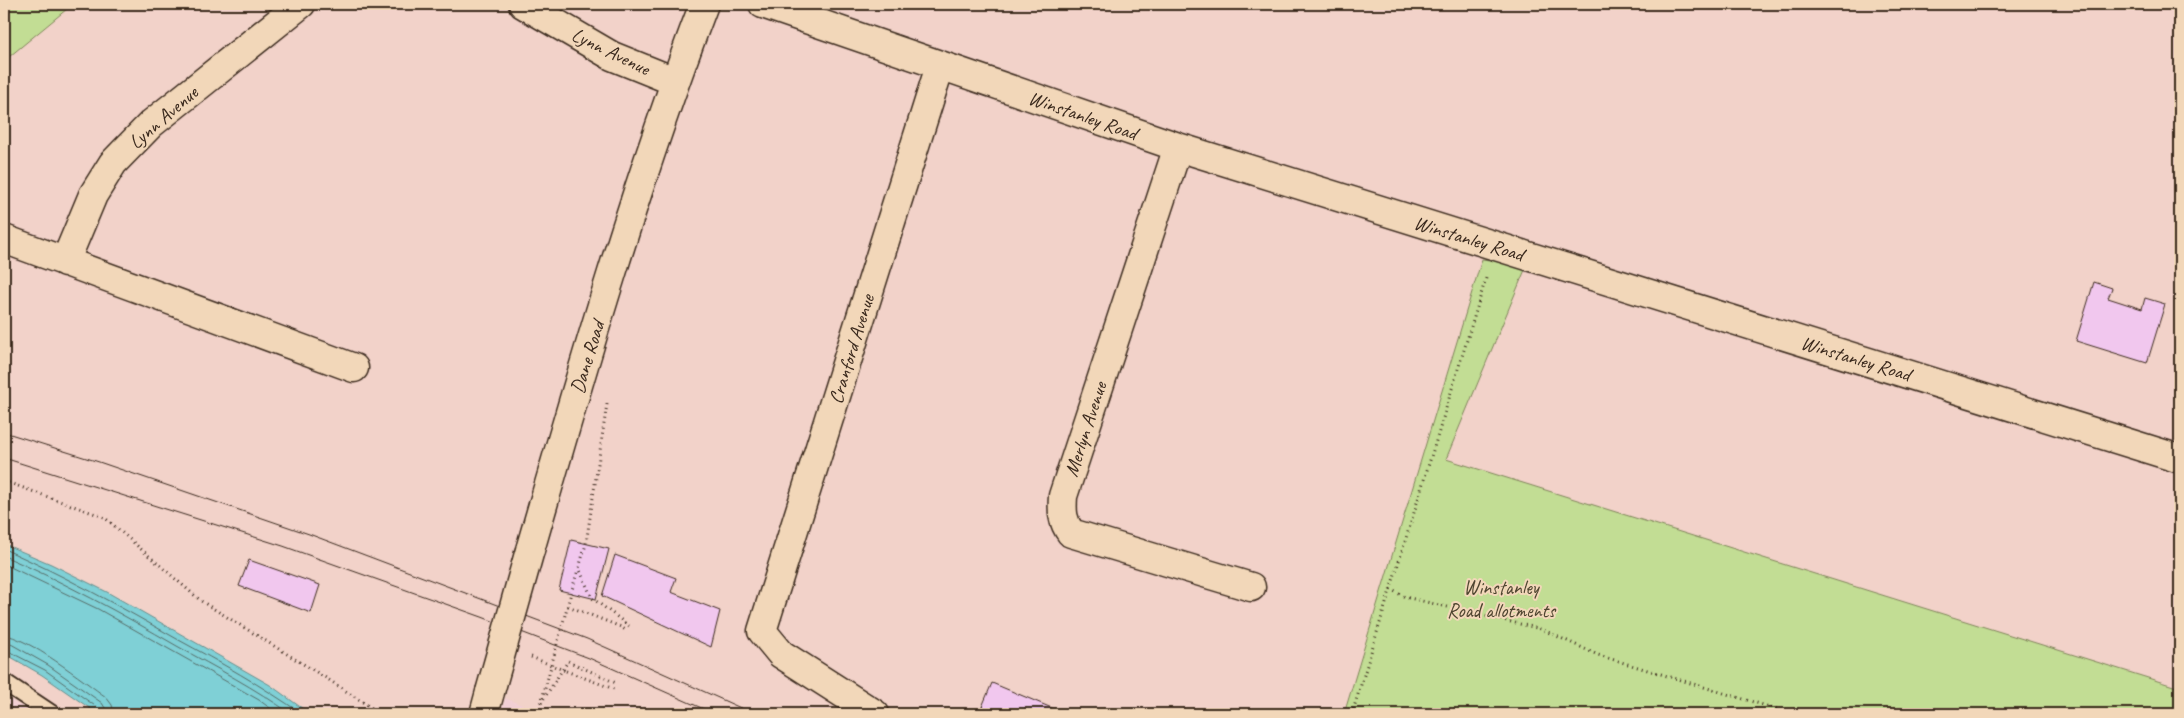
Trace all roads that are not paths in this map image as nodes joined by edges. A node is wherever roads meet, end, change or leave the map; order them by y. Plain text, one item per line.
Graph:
1 (301, 4) edge
2 (523, 4) edge
3 (704, 4) edge
4 (763, 4) edge
5 (940, 66) junction
6 (674, 81) junction
7 (1178, 147) junction
8 (4, 239) edge
9 (66, 262) junction
10 (354, 368) dead end
11 (2180, 458) edge
12 (1251, 587) dead end
13 (4, 682) edge
14 (487, 703) edge
15 (52, 714) edge
16 (875, 714) edge

1 - 9 street, Lynn Avenue
2 - 6 street, Lynn Avenue
3 - 6 street, Dane Road
4 - 5 street, Winstanley Road
5 - 7 street, Winstanley Road
5 - 16 street, Cranford Avenue
6 - 14 street, Dane Road, bridge
7 - 11 street, Winstanley Road
7 - 12 street, Merlyn Avenue
8 - 9 street
9 - 10 street
13 - 15 lane

